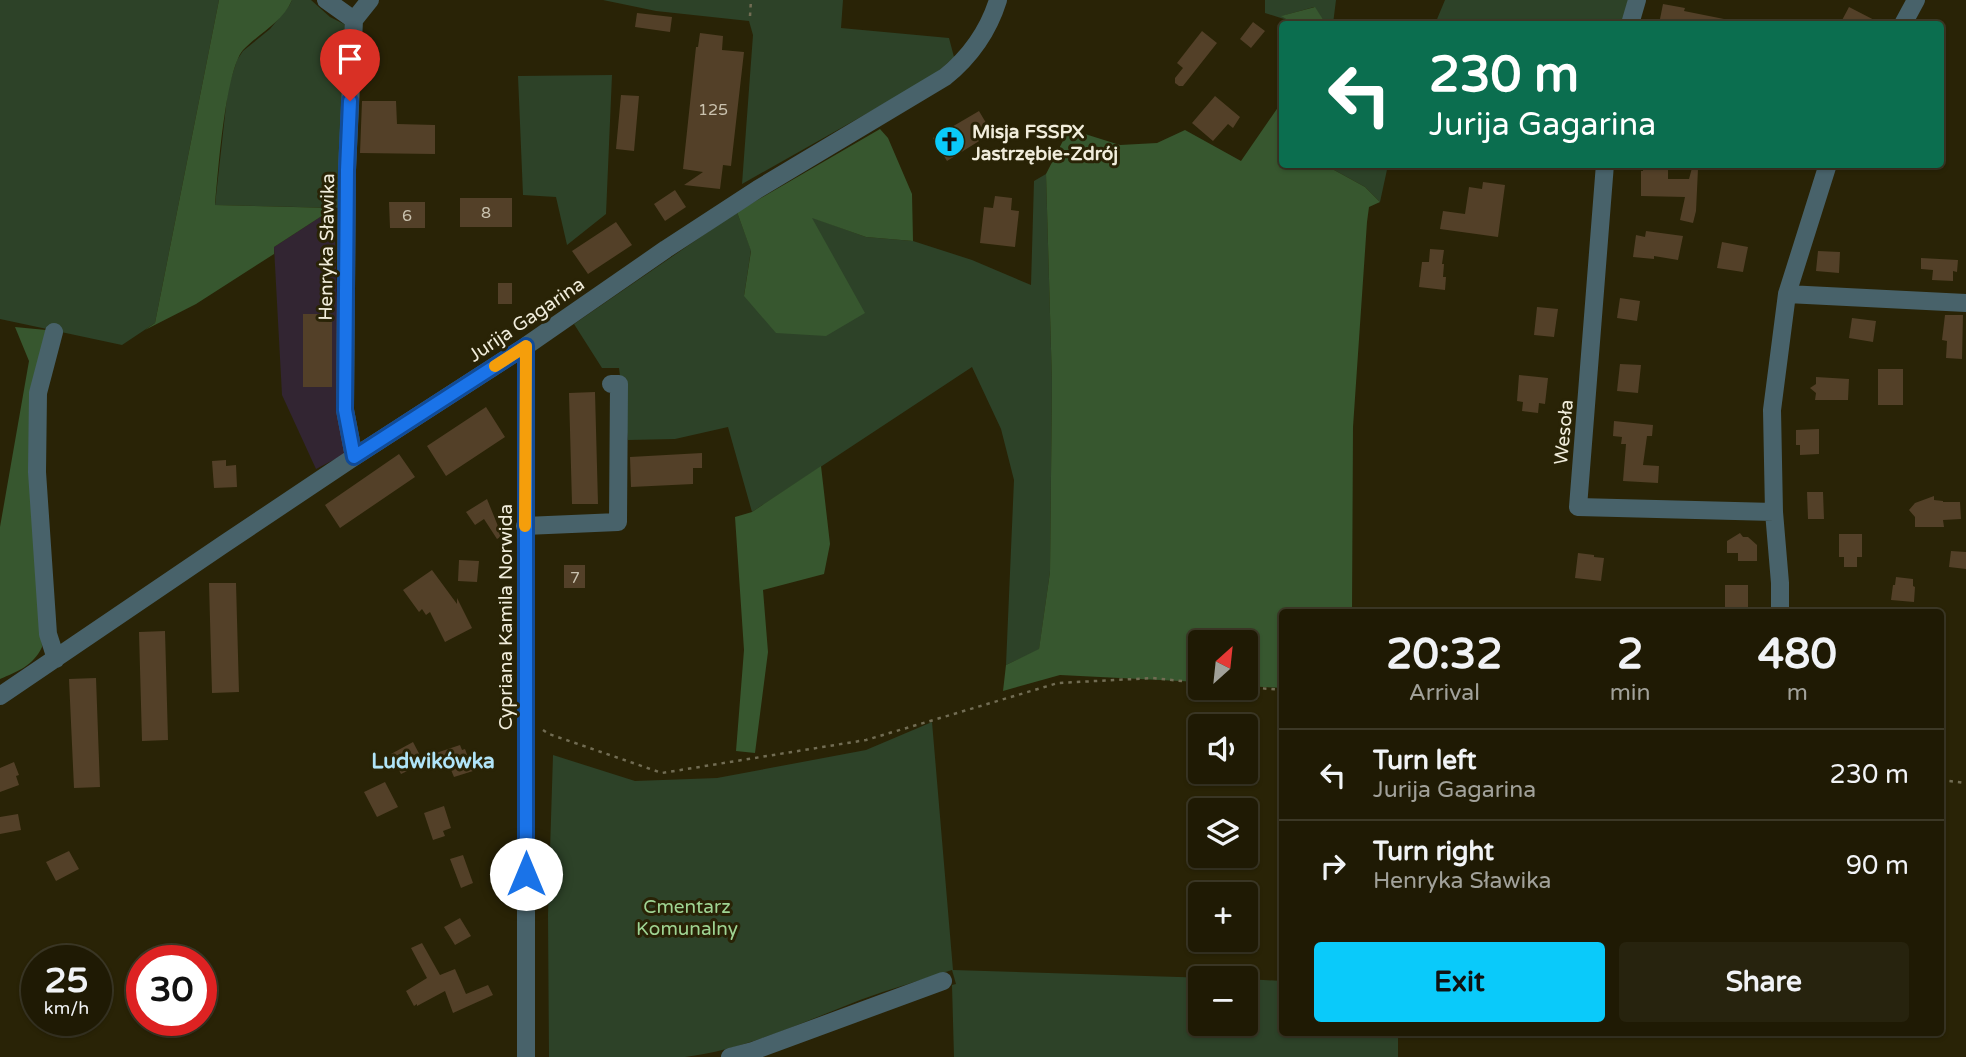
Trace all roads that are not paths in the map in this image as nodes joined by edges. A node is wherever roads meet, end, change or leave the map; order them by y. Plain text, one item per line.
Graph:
1 (326, 0) edge
2 (370, 0) edge
3 (998, 0) edge
4 (1637, 0) edge
5 (1916, 0) edge
6 (354, 20) junction
7 (1631, 21) edge
8 (1905, 21) edge
9 (1605, 168) edge
10 (1827, 168) edge
11 (1787, 294) junction
12 (1966, 303) edge
13 (54, 332) dead end
14 (526, 346) junction
15 (611, 384) dead end
16 (354, 457) junction
17 (1774, 512) junction
18 (525, 526) junction
19 (1780, 609) edge
20 (56, 659) junction
21 (0, 696) edge
22 (943, 981) dead end
23 (526, 1057) edge
24 (730, 1057) edge

1 - 6 street
2 - 6 street
3 - 14 street, Jurija Gagarina
4 - 7 street
5 - 8 street
6 - 16 street, Henryka Sławika
9 - 17 street, Wesoła
10 - 11 street
11 - 12 street
11 - 17 street
13 - 20 street
14 - 16 street, Jurija Gagarina
14 - 18 street, Cypriana Kamila Norwida
15 - 18 street
16 - 20 street, Jurija Gagarina
17 - 19 street
18 - 23 street, Cypriana Kamila Norwida
20 - 21 street, Jurija Gagarina
22 - 24 street

